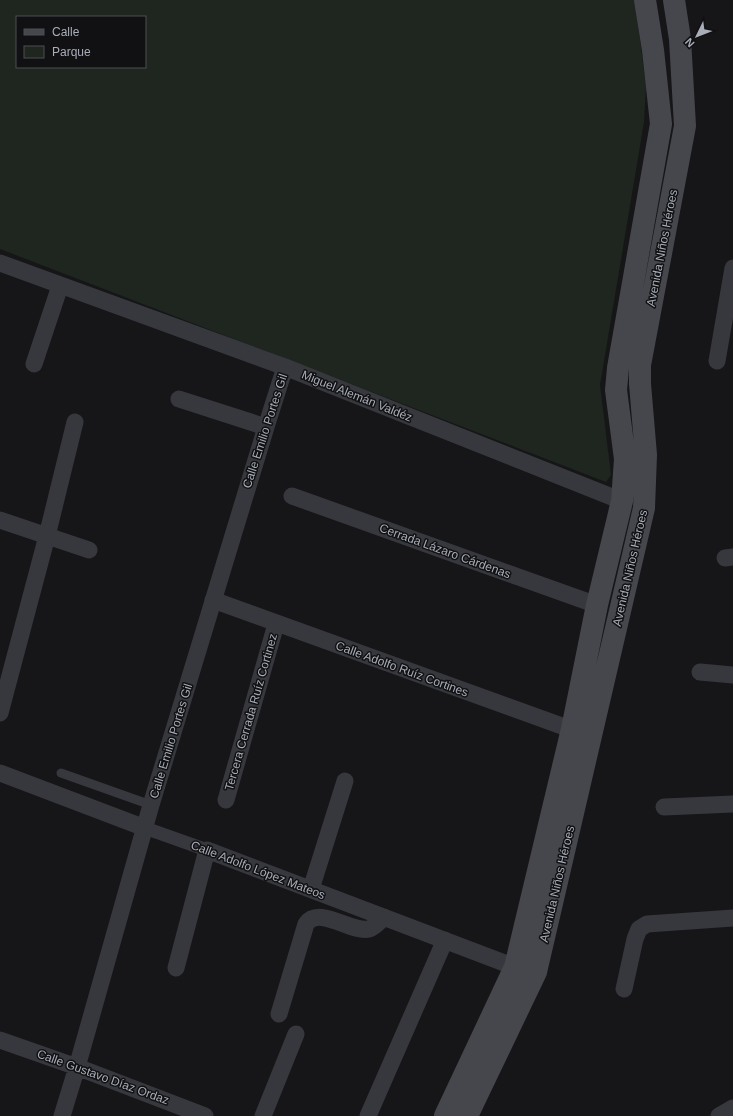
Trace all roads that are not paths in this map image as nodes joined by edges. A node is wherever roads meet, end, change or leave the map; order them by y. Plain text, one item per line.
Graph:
1 (645, 0) edge
2 (674, 0) edge
3 (0, 263) edge
4 (733, 268) edge
5 (60, 286) junction
6 (717, 361) dead end
7 (34, 364) dead end
8 (286, 367) junction
9 (179, 399) dead end
10 (75, 422) dead end
11 (266, 426) junction
12 (292, 496) dead end
13 (622, 501) junction
14 (0, 520) edge
15 (47, 536) junction
16 (89, 550) dead end
17 (213, 600) junction
18 (597, 605) junction
19 (276, 624) junction
20 (700, 672) dead end
21 (733, 675) edge
22 (0, 712) edge
23 (582, 734) junction
24 (0, 773) edge
25 (61, 773) dead end
26 (345, 781) dead end
27 (226, 800) dead end
28 (733, 804) edge
29 (151, 805) junction
30 (664, 807) dead end
31 (145, 828) junction
32 (207, 850) junction
33 (311, 890) junction
34 (384, 918) junction
35 (733, 918) edge
36 (445, 940) junction
37 (515, 967) junction
38 (176, 968) dead end
39 (624, 989) dead end
40 (279, 1014) dead end
41 (296, 1034) dead end
42 (0, 1040) edge
43 (77, 1067) junction
44 (733, 1108) edge
45 (62, 1116) edge
46 (205, 1116) edge
47 (263, 1116) edge
48 (368, 1116) edge
49 (446, 1116) edge
50 (467, 1116) edge
51 (719, 1116) edge

1 - 13 main road, Avenida Niños Héroes
2 - 23 main road, Avenida Niños Héroes
3 - 5 street, Miguel Alemán Valdéz
4 - 6 street
5 - 7 street
5 - 8 street, Miguel Alemán Valdéz
8 - 11 street, Calle Emilio Portes Gil
8 - 13 street, Miguel Alemán Valdéz
9 - 11 street
10 - 15 street
11 - 17 street, Calle Emilio Portes Gil
12 - 18 street, Cerrada Lázaro Cárdenas
13 - 18 main road, Avenida Niños Héroes
14 - 15 street
15 - 16 street
15 - 22 street
17 - 19 street, Calle Adolfo Ruíz Cortines
17 - 29 street, Calle Emilio Portes Gil
18 - 23 main road, Avenida Niños Héroes
19 - 23 street, Calle Adolfo Ruíz Cortines
19 - 27 street, Tercera Cerrada Ruíz Cortinez
20 - 21 street
23 - 37 main road, Avenida Niños Héroes
23 - 50 main road, Avenida Niños Héroes
24 - 31 street, Calle Adolfo López Mateos
25 - 29 lane
26 - 33 street
28 - 30 street
29 - 31 street, Calle Emilio Portes Gil
31 - 32 street, Calle Adolfo López Mateos
31 - 43 street, Calle Emilio Portes Gil
32 - 33 street, Calle Adolfo López Mateos
32 - 38 street
33 - 34 street, Calle Adolfo López Mateos
34 - 36 street, Calle Adolfo López Mateos
34 - 40 street
35 - 39 street
36 - 37 street, Calle Adolfo López Mateos
36 - 48 street
37 - 49 main road, Avenida Niños Héroes
41 - 47 street
42 - 43 street, Calle Gustavo Díaz Ordaz
43 - 45 street, Calle Emilio Portes Gil
43 - 46 street, Calle Gustavo Díaz Ordaz
44 - 51 street

